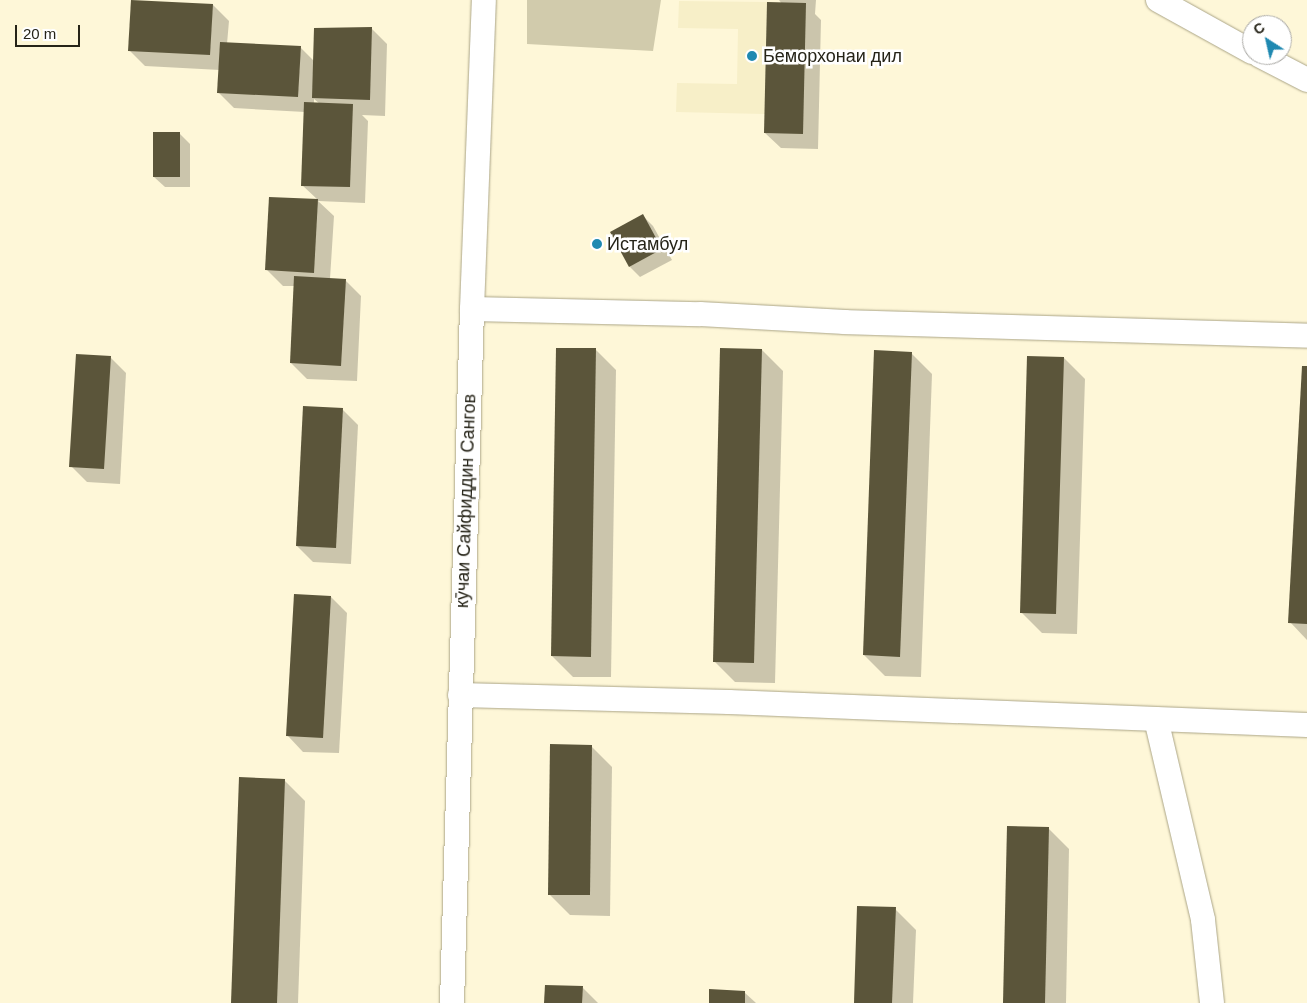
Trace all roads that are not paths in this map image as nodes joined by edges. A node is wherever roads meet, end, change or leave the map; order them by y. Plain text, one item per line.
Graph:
1 (484, 0) edge
2 (1158, 0) edge
3 (1242, 46) edge
4 (1278, 65) edge
5 (1307, 80) edge
6 (472, 309) junction
7 (1307, 336) edge
8 (460, 695) junction
9 (1156, 719) junction
10 (1307, 725) edge
11 (452, 1003) edge
12 (1212, 1003) edge

1 - 6 street, кӯчаи Сайфиддин Сангов
2 - 3 street
4 - 5 street
6 - 7 street
6 - 8 street, кӯчаи Сайфиддин Сангов
8 - 9 street
8 - 11 street, кӯчаи Сайфиддин Сангов
9 - 10 street
9 - 12 street

